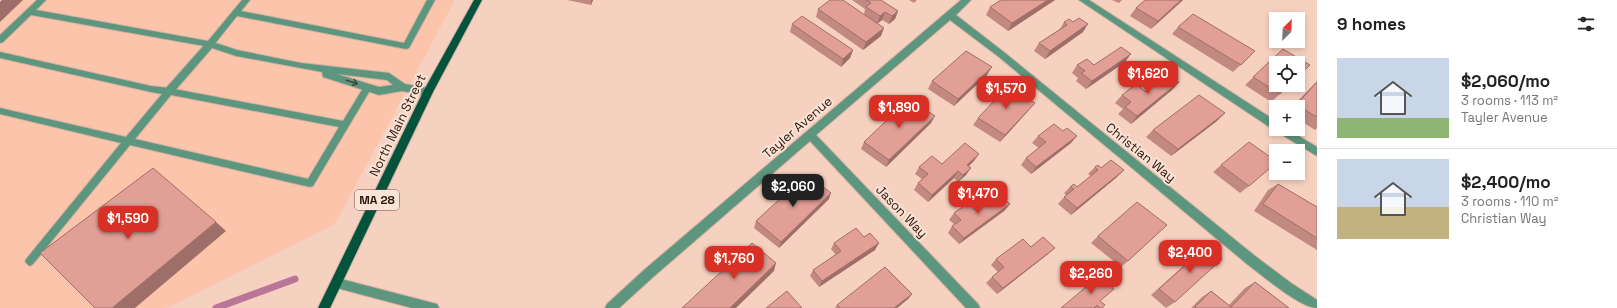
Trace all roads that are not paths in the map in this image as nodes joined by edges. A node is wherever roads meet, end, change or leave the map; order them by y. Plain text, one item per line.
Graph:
1 (42, 0) edge
2 (246, 0) edge
3 (431, 0) edge
4 (478, 0) edge
5 (967, 0) edge
6 (1083, 0) edge
7 (29, 12) junction
8 (235, 13) junction
9 (950, 15) junction
10 (0, 40) edge
11 (210, 44) junction
12 (0, 55) edge
13 (302, 66) junction
14 (368, 87) junction
15 (402, 87) junction
16 (169, 91) junction
17 (428, 92) junction
18 (0, 111) edge
19 (1269, 121) edge
20 (345, 125) junction
21 (810, 135) junction
22 (1291, 136) edge
23 (128, 141) junction
24 (1317, 152) edge
25 (30, 261) dead end
26 (337, 283) junction
27 (616, 306) edge
28 (1317, 306) edge
29 (324, 308) edge
30 (432, 308) edge
31 (974, 308) edge

1 - 7 lane
2 - 8 lane
3 - 8 lane
4 - 17 main road, North Main Street / MA 28
5 - 9 street, Tayler Avenue
6 - 19 lane
7 - 10 lane
7 - 11 lane
8 - 11 lane
9 - 21 street, Tayler Avenue
9 - 28 street, Christian Way
11 - 13 street
11 - 16 street
12 - 16 lane
13 -> 14 street
13 - 15 street
14 - 15 street
14 - 20 lane
15 - 17 street
16 - 20 lane
16 - 23 lane
17 - 26 main road, North Main Street / MA 28
18 - 23 lane
20 - 23 lane
21 - 27 street, Tayler Avenue
21 - 31 street, Jason Way
22 - 24 lane
23 - 25 lane
26 - 29 main road, North Main Street / MA 28
26 - 30 street

